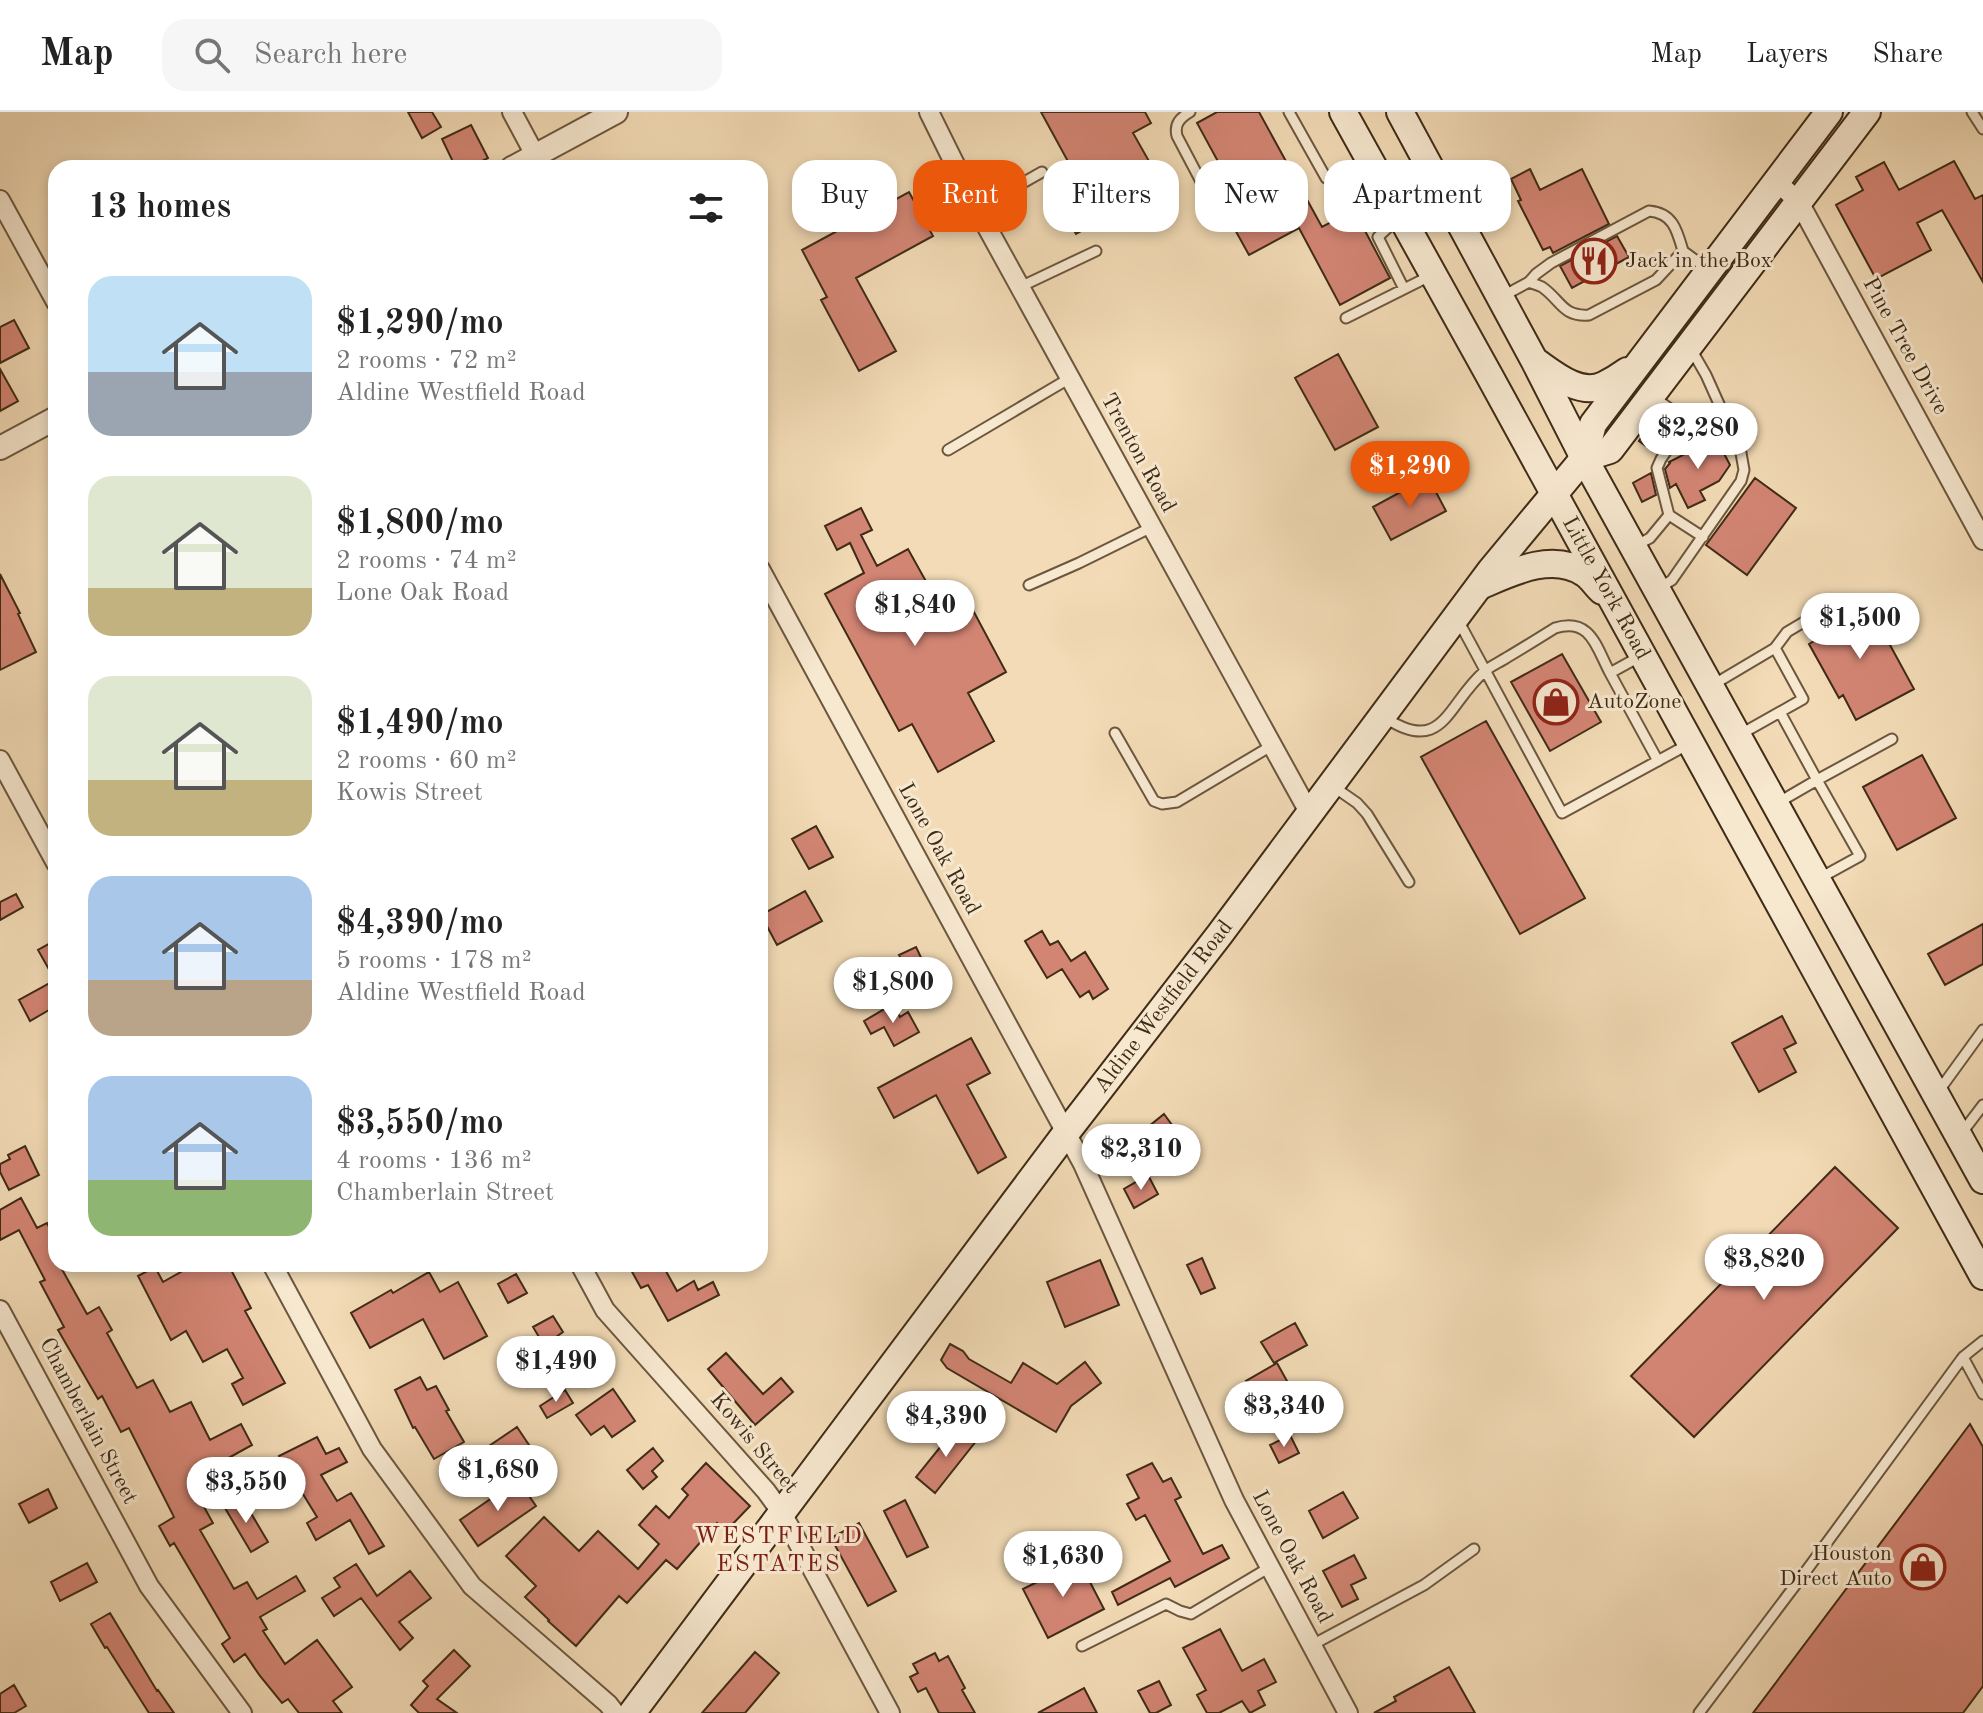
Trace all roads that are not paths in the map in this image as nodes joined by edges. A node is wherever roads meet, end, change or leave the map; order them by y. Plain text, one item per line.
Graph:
1 (512, 112) edge
2 (616, 112) edge
3 (929, 112) edge
4 (1190, 112) edge
5 (1289, 112) edge
6 (1343, 112) edge
7 (1400, 112) edge
8 (1828, 112) edge
9 (1972, 112) edge
10 (1860, 122) edge
11 (1983, 129) edge
12 (538, 160) edge
13 (542, 160) edge
14 (953, 160) edge
15 (1370, 160) edge
16 (1195, 170) edge
17 (1042, 172) dead end
18 (1324, 174) edge
19 (1027, 181) edge
20 (1776, 181) junction
21 (0, 200) edge
22 (1799, 202) junction
23 (990, 232) edge
24 (1383, 232) edge
25 (1409, 232) edge
26 (1096, 251) dead end
27 (1683, 251) junction
28 (1709, 270) junction
29 (1433, 274) junction
30 (1529, 282) junction
31 (48, 287) edge
32 (1020, 287) junction
33 (1404, 289) junction
34 (1500, 297) junction
35 (1346, 318) dead end
36 (1689, 346) junction
37 (1534, 360) junction
38 (1637, 365) junction
39 (1070, 378) junction
40 (1652, 396) junction
41 (1687, 421) junction
42 (1725, 421) junction
43 (48, 422) edge
44 (0, 448) edge
45 (948, 450) dead end
46 (1584, 458) junction
47 (1553, 494) junction
48 (1669, 515) junction
49 (1152, 527) junction
50 (1703, 537) junction
51 (1983, 540) edge
52 (1634, 547) junction
53 (768, 584) edge
54 (1029, 585) dead end
55 (1479, 586) junction
56 (1657, 589) junction
57 (1841, 600) dead end
58 (1615, 605) junction
59 (1456, 617) junction
60 (1775, 648) junction
61 (1642, 655) junction
62 (1485, 671) junction
63 (1610, 673) junction
64 (1711, 686) junction
65 (1780, 712) junction
66 (1383, 716) junction
67 (1115, 733) dead end
68 (1738, 735) junction
69 (1892, 739) dead end
70 (1690, 744) junction
71 (1271, 746) junction
72 (0, 760) edge
73 (1658, 761) junction
74 (1817, 780) junction
75 (1331, 785) junction
76 (1776, 804) junction
77 (1310, 814) junction
78 (48, 848) edge
79 (1818, 879) junction
80 (1409, 882) dead end
81 (1983, 1030) edge
82 (1936, 1094) junction
83 (1983, 1105) edge
84 (1066, 1133) junction
85 (1959, 1137) junction
86 (1983, 1180) edge
87 (276, 1272) edge
88 (584, 1272) edge
89 (1983, 1276) edge
90 (0, 1310) edge
91 (1983, 1341) edge
92 (1963, 1357) junction
93 (1983, 1394) edge
94 (782, 1513) junction
95 (1474, 1549) dead end
96 (1270, 1567) junction
97 (1312, 1645) junction
98 (1082, 1646) dead end
99 (242, 1713) edge
100 (615, 1713) edge
101 (632, 1713) edge
102 (890, 1713) edge
103 (1348, 1713) edge
104 (1699, 1713) edge

1 - 12 street
2 - 13 street
3 - 14 street, Trenton Road
4 - 16 lane
5 - 18 lane
6 - 15 main road, Little York Road
7 - 34 main road, Little York Road
8 - 10 street
8 - 20 main road, Aldine Westfield Road
9 - 11 lane
10 - 22 main road, Aldine Westfield Road
17 - 19 lane
20 - 22 street, Pine Tree Drive
20 - 28 main road, Aldine Westfield Road
21 - 31 street
22 - 36 main road, Aldine Westfield Road
22 - 51 street, Pine Tree Drive
23 - 32 street, Trenton Road
24 - 33 lane
25 - 29 main road, Little York Road
26 - 32 lane
27 - 28 lane
27 - 30 lane
27 - 30 lane
28 - 38 main road, Aldine Westfield Road
29 - 33 lane
29 - 47 main road, Little York Road
30 - 34 lane
32 - 39 street, Trenton Road
33 - 35 lane
34 - 37 main road, Little York Road
36 - 40 main road, Aldine Westfield Road
36 - 42 lane
37 - 38 main road
37 - 46 main road, Little York Road
38 - 46 main road, Aldine Westfield Road
39 - 45 lane
39 - 49 street, Trenton Road
40 - 41 lane
40 - 46 main road, Aldine Westfield Road
41 - 42 lane
41 - 48 lane
42 - 50 lane
43 - 44 street
46 - 47 main road, Aldine Westfield Road
46 - 52 main road, Little York Road
47 - 55 main road, Aldine Westfield Road
47 - 58 main road, Little York Road
48 - 50 lane
48 - 52 lane
49 - 54 lane
49 - 71 street, Trenton Road
50 - 56 lane
52 - 56 main road, Little York Road
53 - 84 street, Lone Oak Road
55 - 58 main road
55 - 59 main road, Aldine Westfield Road
56 - 64 main road, Little York Road
57 - 60 lane
58 - 61 main road, Little York Road
59 - 62 lane
59 - 66 main road, Aldine Westfield Road
60 - 64 lane
60 - 65 lane
61 - 63 lane
61 - 70 main road, Little York Road
62 - 63 lane
62 - 66 lane
62 - 73 lane
63 - 73 lane
64 - 68 main road, Little York Road
65 - 68 lane
65 - 74 lane
66 - 75 main road, Aldine Westfield Road
67 - 71 lane
68 - 76 main road, Little York Road
69 - 74 lane
70 - 73 lane
70 - 89 main road, Little York Road
71 - 77 street, Trenton Road
72 - 78 street
74 - 76 lane
74 - 79 lane
75 - 77 main road, Aldine Westfield Road
75 - 80 lane
76 - 79 main road, Little York Road
77 - 84 main road, Aldine Westfield Road
79 - 82 main road, Little York Road
81 - 82 lane
82 - 85 main road, Little York Road
83 - 85 lane
84 - 94 main road, Aldine Westfield Road
84 - 96 street, Lone Oak Road
85 - 86 main road, Little York Road
87 - 100 street
88 - 94 street, Kowis Street
90 - 99 street, Chamberlain Street
91 - 92 lane
92 - 93 lane
92 - 104 lane
94 - 101 main road, Aldine Westfield Road
94 - 102 street, Kowis Street
95 - 97 lane
96 - 97 street, Lone Oak Road
96 - 98 lane
97 - 103 street, Lone Oak Road

